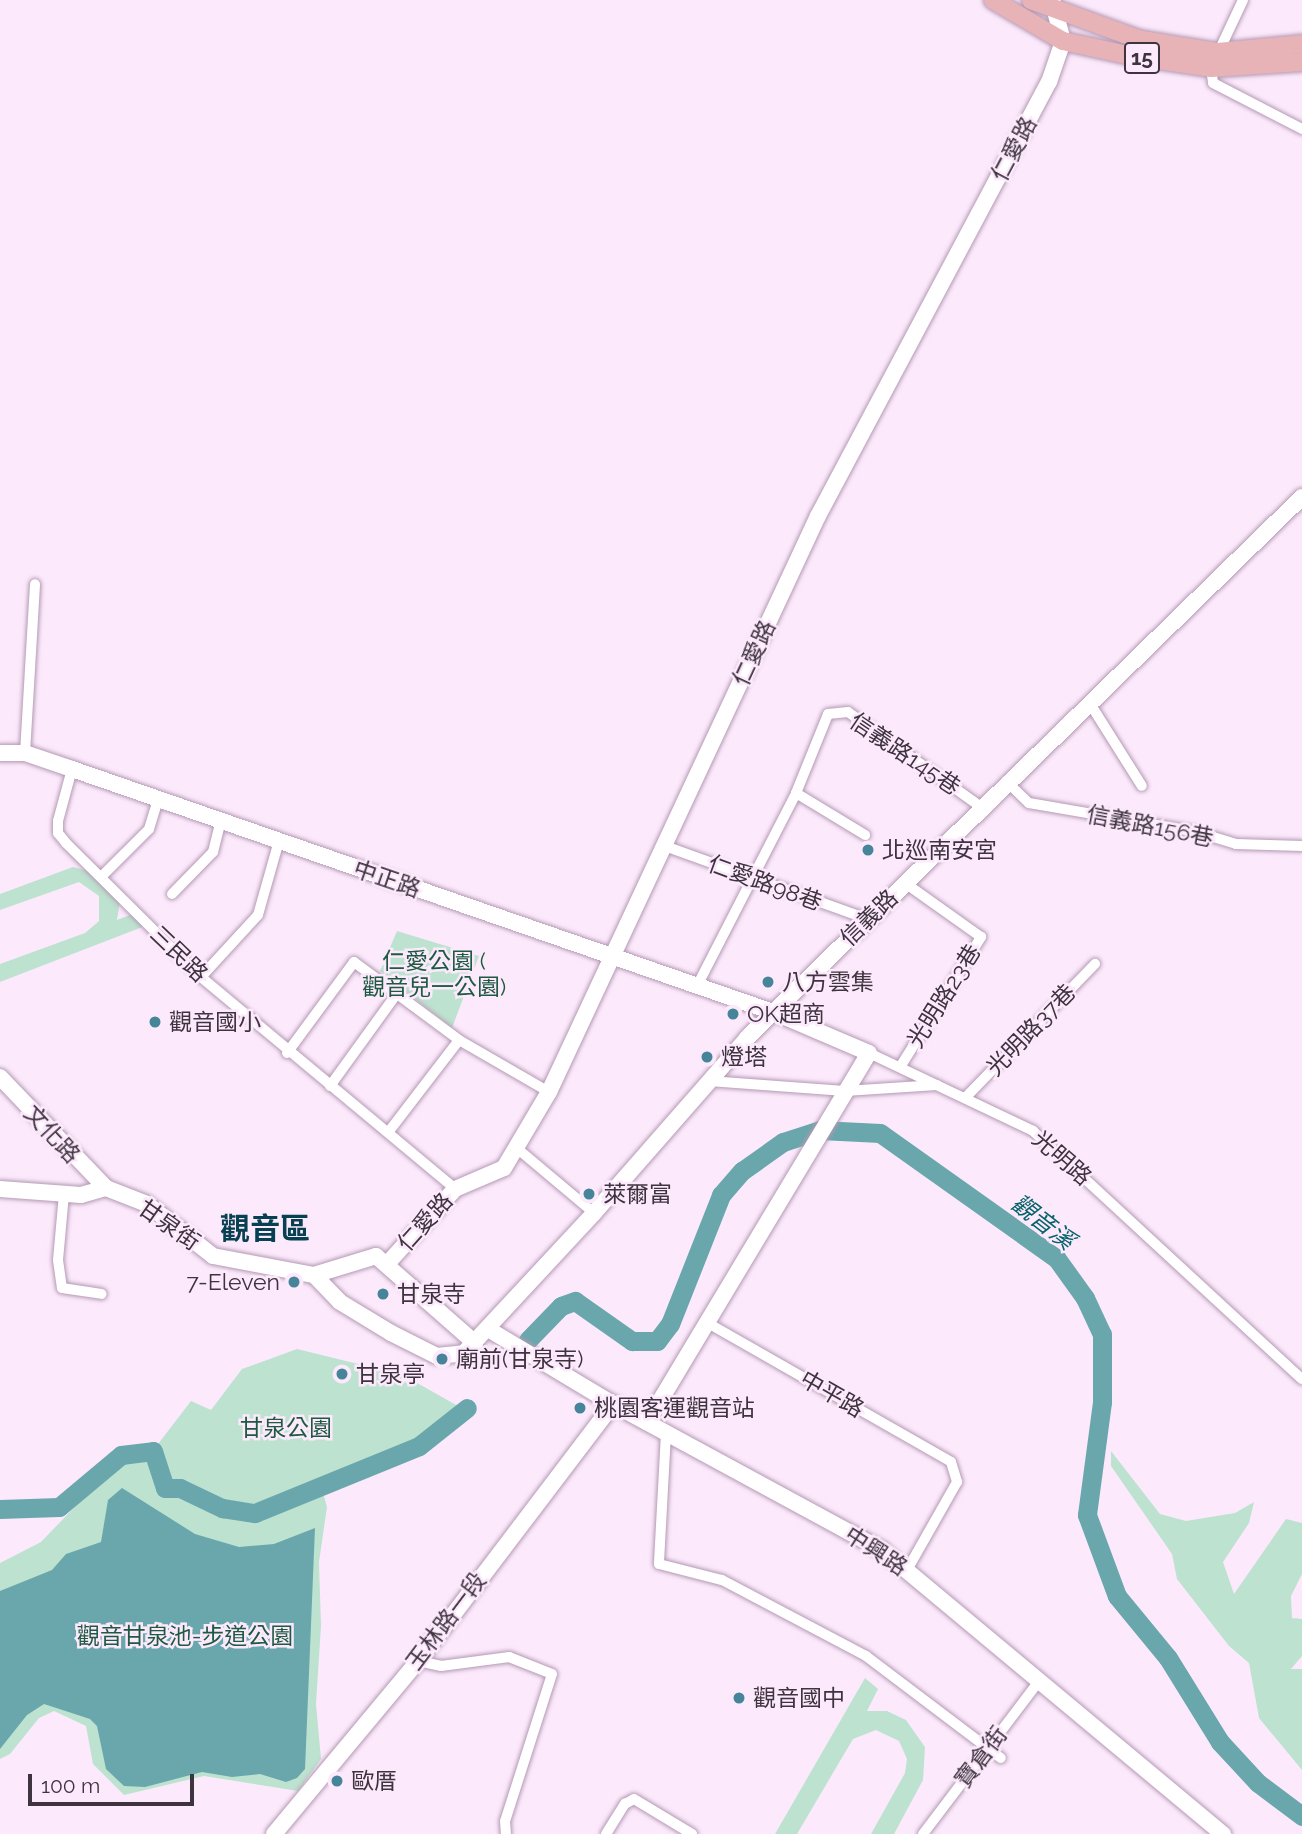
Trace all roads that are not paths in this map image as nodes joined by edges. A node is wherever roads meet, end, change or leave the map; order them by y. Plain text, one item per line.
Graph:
1 (993, 0) edge
2 (1031, 0) edge
3 (1243, 0) edge
4 (1055, 4) edge
5 (1063, 41) junction
6 (1302, 44) edge
7 (1214, 60) junction
8 (1302, 62) edge
9 (1302, 129) edge
10 (1302, 497) edge
11 (36, 584) dead end
12 (1089, 702) junction
13 (0, 752) edge
14 (25, 754) junction
15 (72, 769) junction
16 (1006, 781) junction
17 (1142, 786) dead end
18 (796, 793) junction
19 (158, 799) junction
20 (980, 806) junction
21 (222, 821) junction
22 (865, 835) dead end
23 (279, 841) junction
24 (662, 845) junction
25 (1302, 846) edge
26 (101, 877) junction
27 (751, 880) junction
28 (905, 883) junction
29 (172, 894) dead end
30 (868, 919) junction
31 (610, 956) junction
32 (1095, 964) dead end
33 (201, 977) junction
34 (697, 986) junction
35 (398, 992) junction
36 (773, 1012) junction
37 (459, 1040) junction
38 (869, 1053) junction
39 (287, 1054) junction
40 (902, 1063) dead end
41 (0, 1077) edge
42 (709, 1081) junction
43 (937, 1085) junction
44 (330, 1086) junction
45 (549, 1092) junction
46 (967, 1097) junction
47 (841, 1098) junction
48 (390, 1130) junction
49 (519, 1150) junction
50 (106, 1188) junction
51 (0, 1189) edge
52 (455, 1189) junction
53 (64, 1194) junction
54 (594, 1213) junction
55 (387, 1264) junction
56 (314, 1275) junction
57 (102, 1294) dead end
58 (706, 1322) junction
59 (488, 1329) junction
60 (475, 1343) junction
61 (1302, 1379) edge
62 (613, 1404) junction
63 (647, 1422) junction
64 (666, 1433) junction
65 (907, 1570) junction
66 (418, 1661) junction
67 (1039, 1681) junction
68 (988, 1748) junction
69 (1001, 1758) dead end
70 (274, 1834) edge
71 (506, 1834) edge
72 (606, 1834) edge
73 (692, 1834) edge
74 (923, 1834) edge
75 (1223, 1834) edge

1 - 5 main road, 15
2 - 4 main road, 15
3 - 7 street
4 - 5 street
4 - 7 main road, 15
5 - 7 main road, 15
5 - 24 street, 仁愛路
6 - 7 main road, 15
7 - 8 main road, 15
7 - 9 street
10 - 12 street, 信義路
11 - 14 street
12 - 16 street, 信義路
12 - 17 street
13 - 14 street, 中正路
14 - 15 street, 中正路
15 - 19 street, 中正路
15 - 26 street, 三民路
16 - 20 street, 信義路
16 - 25 street, 信義路156巷
18 - 20 street, 信義路145巷
18 - 22 street
18 - 27 street
19 - 21 street, 中正路
19 - 26 street
20 - 28 street, 信義路
21 - 23 street, 中正路
21 - 29 street
23 - 31 street, 中正路
23 - 33 street
24 - 27 street, 仁愛路98巷
24 - 31 street, 仁愛路
26 - 33 street, 三民路
27 - 30 street, 仁愛路98巷
27 - 34 street
28 - 30 street, 信義路
28 - 40 street, 光明路23巷
30 - 36 street, 信義路
31 - 34 street, 中正路
31 - 45 street, 仁愛路
32 - 46 street, 光明路37巷
33 - 39 street, 三民路
34 - 36 street, 中正路
35 - 37 street
35 - 39 street
35 - 44 street
36 - 38 street, 光明路
36 - 42 street, 信義路
37 - 45 street
37 - 48 street
38 - 43 street, 光明路
38 - 47 street
39 - 44 street, 三民路
41 - 50 street, 文化路
42 - 47 street
42 - 54 street, 信義路
43 - 46 street, 光明路
43 - 47 street
44 - 48 street, 三民路
45 - 49 street, 仁愛路
46 - 61 street, 光明路
47 - 58 street
48 - 52 street, 三民路
49 - 52 street, 仁愛路
49 - 54 street
50 - 53 street
50 - 56 street, 甘泉街
51 - 53 street
52 - 55 street, 仁愛路
53 - 57 street
54 - 59 street, 信義路
55 - 56 street, 甘泉街
55 - 60 street
56 - 60 street
58 - 63 street
58 - 65 street, 中平路
59 - 60 street
59 - 62 street, 中興路
62 - 63 street, 中興路
62 - 66 street, 玉林路一段
63 - 64 street, 中興路
64 - 65 street, 中興路
64 - 68 street
65 - 67 street, 中興路
66 - 70 street, 玉林路一段
66 - 71 street
67 - 68 street, 寶倉街
67 - 75 street, 中興路
68 - 69 street
68 - 74 street, 寶倉街
72 - 73 street

